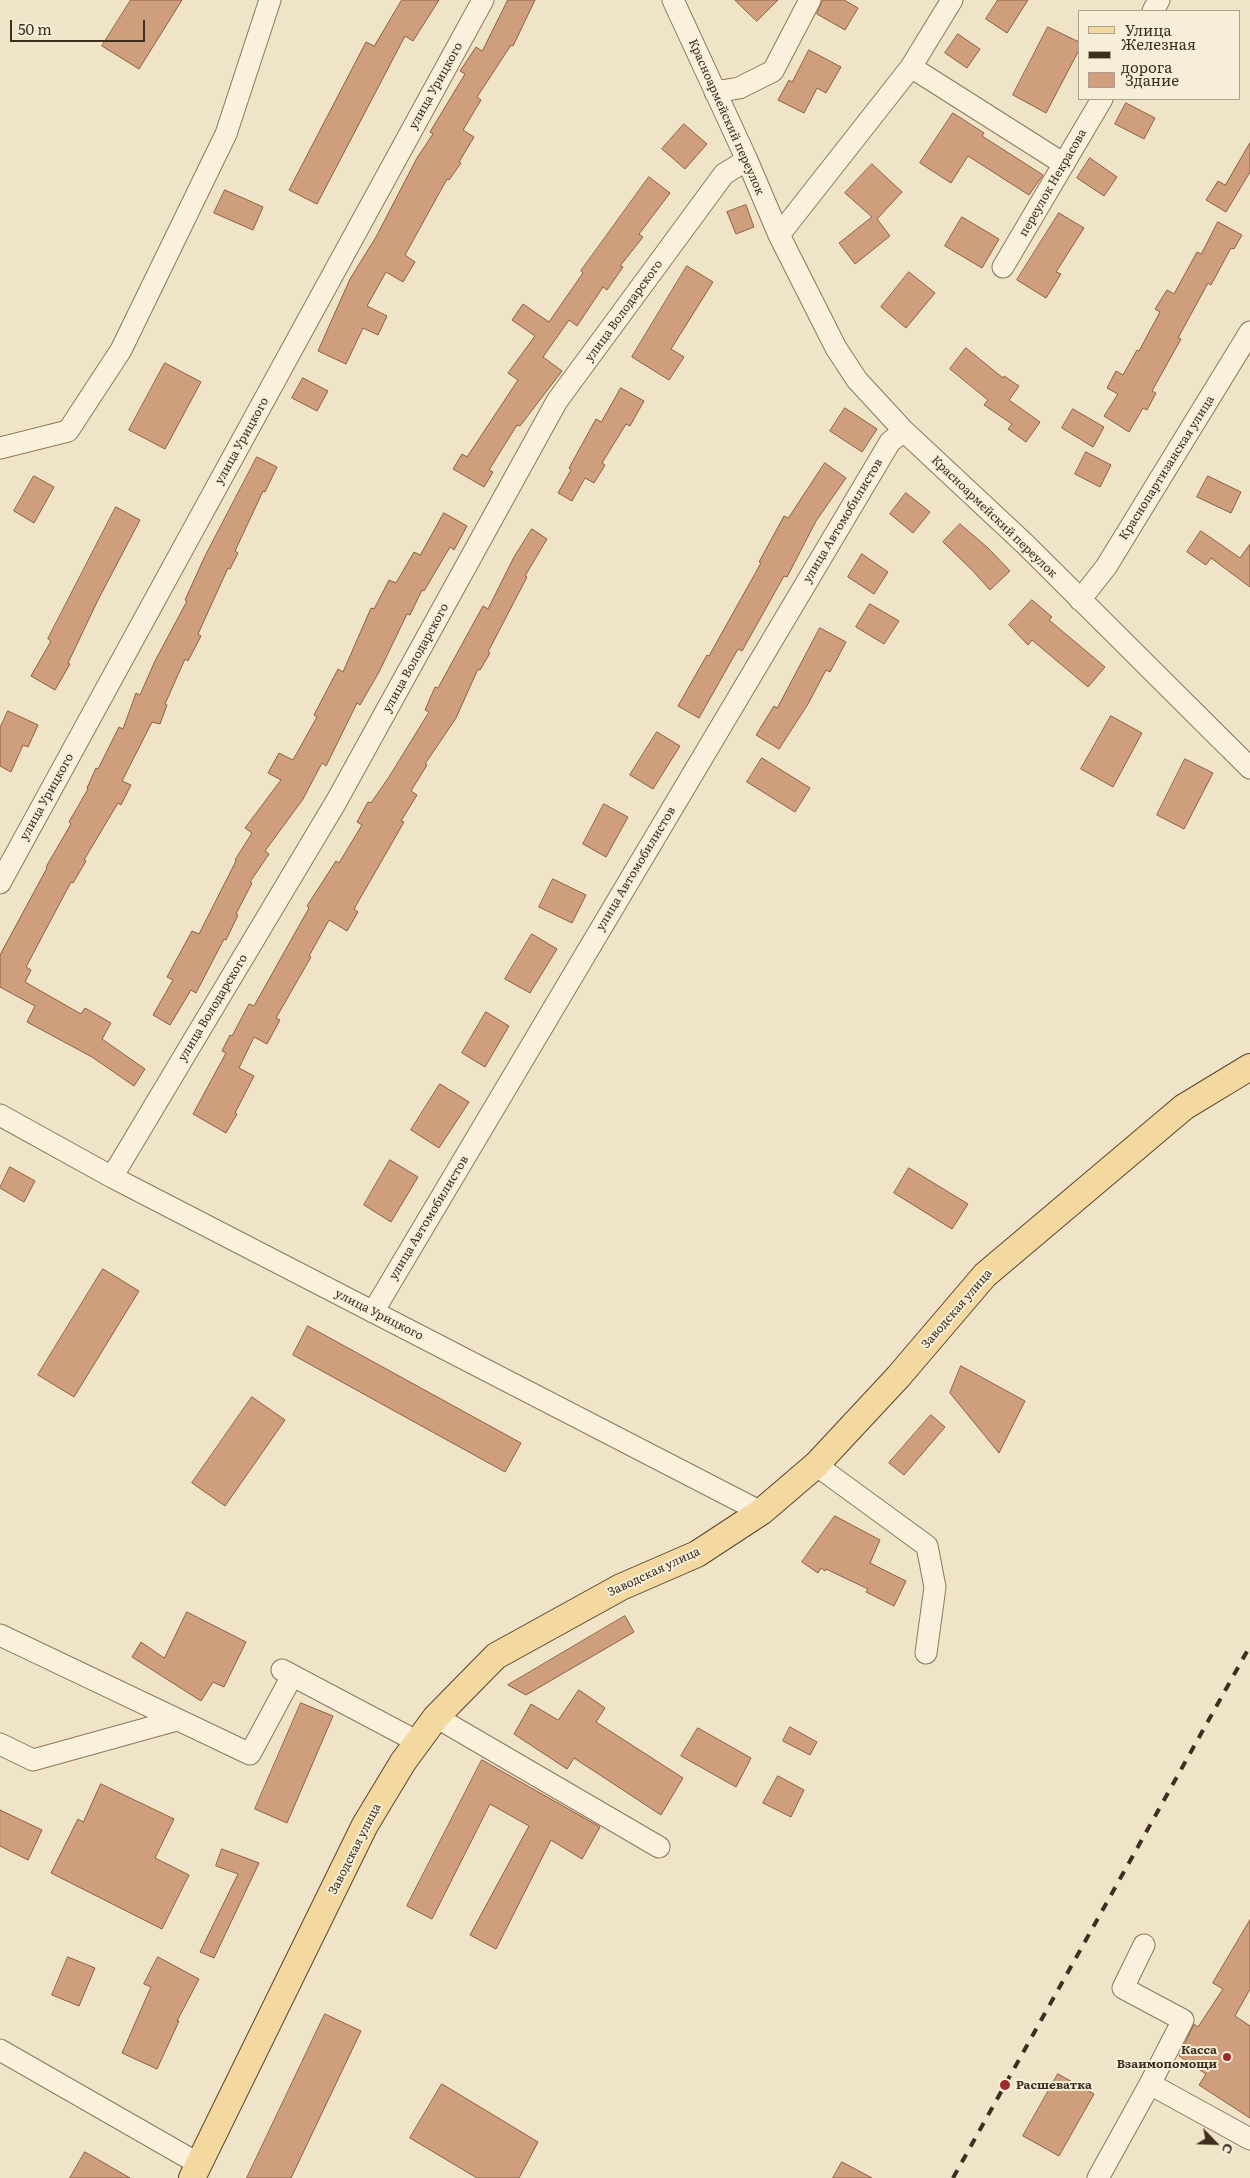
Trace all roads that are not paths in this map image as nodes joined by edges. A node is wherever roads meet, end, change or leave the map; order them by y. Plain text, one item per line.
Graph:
1 (270, 0) edge
2 (483, 0) edge
3 (673, 0) edge
4 (810, 0) edge
5 (952, 0) edge
6 (911, 67) junction
7 (715, 92) junction
8 (1101, 100) edge
9 (747, 160) junction
10 (1064, 164) junction
11 (779, 235) junction
12 (1003, 267) dead end
13 (1250, 332) edge
14 (904, 432) junction
15 (0, 448) edge
16 (1080, 600) junction
17 (1250, 768) edge
18 (0, 883) edge
19 (1250, 1067) edge
20 (0, 1114) edge
21 (112, 1177) junction
22 (373, 1312) junction
23 (816, 1465) junction
24 (761, 1512) junction
25 (0, 1635) edge
26 (926, 1654) dead end
27 (436, 1717) junction
28 (177, 1720) junction
29 (418, 1742) junction
30 (0, 1744) edge
31 (659, 1847) dead end
32 (1144, 1945) dead end
33 (0, 2050) edge
34 (1150, 2084) junction
35 (1250, 2139) edge
36 (196, 2171) edge
37 (1098, 2178) edge

1 - 15 street
2 - 18 street, улица Урицкого
3 - 7 street, Красноармейский переулок
4 - 7 street
5 - 6 street
6 - 10 street
6 - 11 street
7 - 9 street, Красноармейский переулок
8 - 10 street, переулок Некрасова
9 - 11 street, Красноармейский переулок
9 - 21 street, улица Володарского
10 - 12 street, переулок Некрасова
11 - 14 street, Красноармейский переулок
13 - 16 street, Краснопартизанская улица
14 - 16 street, Красноармейский переулок
14 - 22 street, улица Автомобилистов
16 - 17 street, Красноармейский переулок
19 - 23 main road, Заводская улица
20 - 21 street, улица Урицкого
21 - 22 street, улица Урицкого
22 - 24 street, улица Урицкого
23 - 24 main road, Заводская улица
23 - 26 street
24 - 27 main road, Заводская улица
25 - 28 street
27 - 29 main road, Заводская улица
27 - 31 street
28 - 29 street
28 - 30 street
29 - 36 main road, Заводская улица
32 - 34 street
33 - 36 street
34 - 35 street
34 - 37 street

